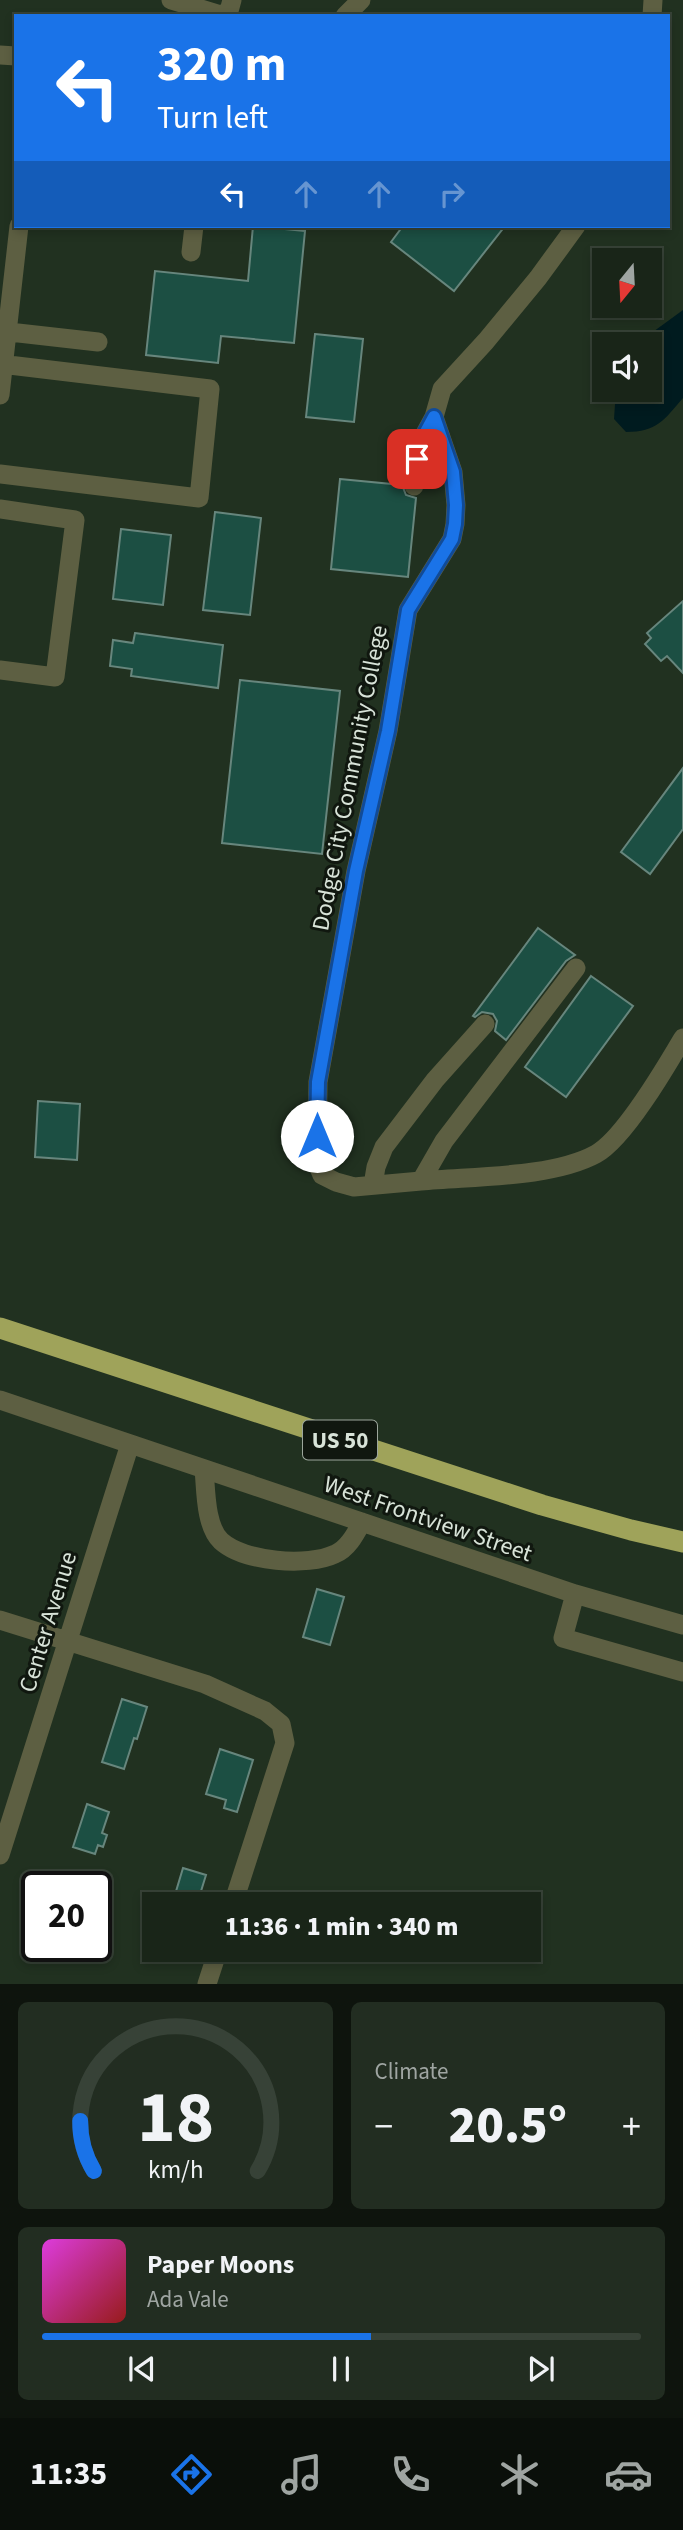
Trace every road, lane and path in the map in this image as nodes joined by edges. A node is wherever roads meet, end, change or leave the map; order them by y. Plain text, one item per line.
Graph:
1 (171, 0) edge
2 (232, 0) edge
3 (361, 0) edge
4 (218, 14) edge
5 (223, 14) edge
6 (347, 14) edge
7 (19, 228) edge
8 (194, 228) edge
9 (574, 228) edge
10 (191, 252) dead end
11 (4, 331) edge
12 (98, 342) dead end
13 (2, 364) edge
14 (0, 396) edge
15 (434, 417) junction
16 (0, 474) edge
17 (414, 486) dead end
18 (0, 509) edge
19 (7, 671) edge
20 (576, 968) dead end
21 (485, 1024) dead end
22 (683, 1038) edge
23 (422, 1181) junction
24 (373, 1185) junction
25 (0, 1328) edge
26 (0, 1400) edge
27 (130, 1444) junction
28 (204, 1469) junction
29 (362, 1522) junction
30 (683, 1542) edge
31 (575, 1594) junction
32 (0, 1620) edge
33 (683, 1625) edge
34 (68, 1641) junction
35 (683, 1672) edge
36 (0, 1855) edge
37 (237, 1892) edge
38 (214, 1962) edge
39 (207, 1984) edge

1 - 4 street
2 - 5 street
3 - 6 street
7 - 11 street
8 - 10 street
9 - 15 street
11 - 12 street
11 - 13 street
13 - 14 street
13 - 16 street
15 - 17 street
15 - 24 street, Dodge City Community College
18 - 19 street
20 - 23 street
21 - 24 street
22 - 23 street, Dodge City Community College
23 - 24 street, Dodge City Community College
25 - 30 highway, US 50
26 - 27 street, West Frontview Street
27 - 28 street, West Frontview Street
27 - 34 street, Center Avenue
28 - 29 street, West Frontview Street
28 - 29 street
29 - 31 street, West Frontview Street
31 - 33 street, West Frontview Street
31 - 35 street
32 - 34 street
34 - 36 street, Center Avenue
34 - 37 street
38 - 39 street

